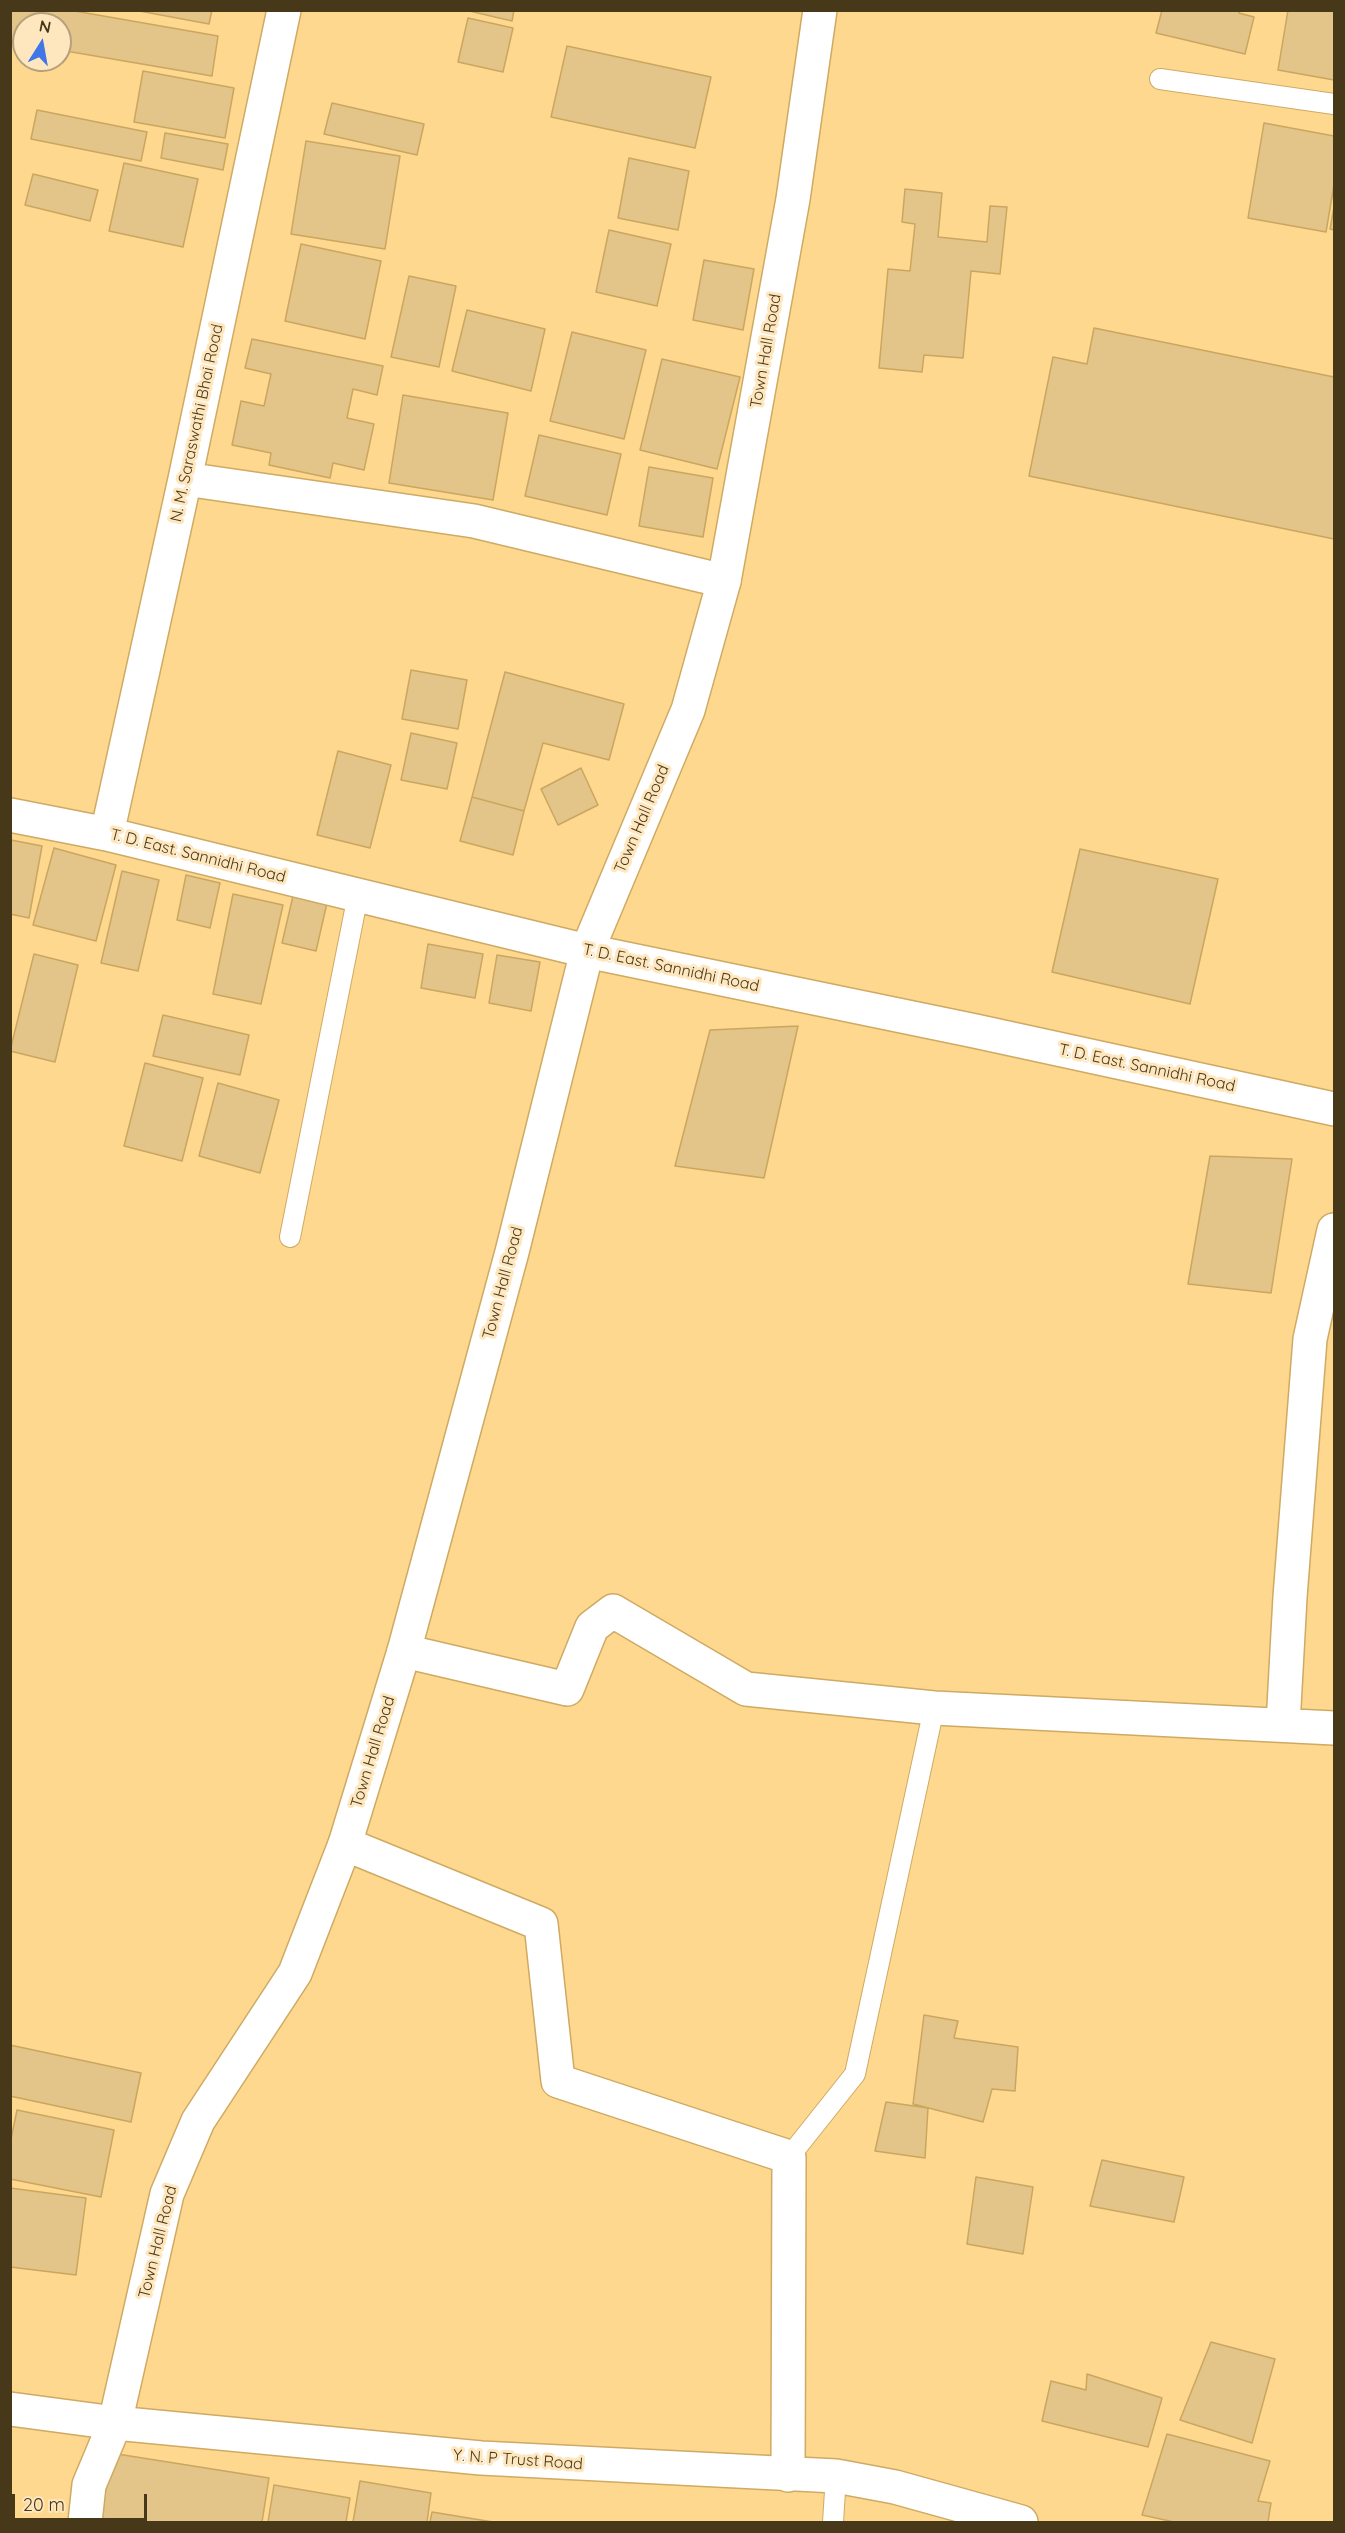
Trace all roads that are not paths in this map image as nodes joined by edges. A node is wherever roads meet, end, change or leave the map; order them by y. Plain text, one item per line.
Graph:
1 (284, 10) edge
2 (820, 10) edge
3 (1160, 80) dead end
4 (1335, 104) edge
5 (186, 479) junction
6 (724, 581) junction
7 (10, 815) edge
8 (107, 834) junction
9 (358, 895) junction
10 (587, 951) junction
11 (1335, 1109) edge
12 (1335, 1230) edge
13 (290, 1237) dead end
14 (404, 1651) junction
15 (934, 1708) junction
16 (1284, 1725) junction
17 (1335, 1728) edge
18 (345, 1844) junction
19 (789, 2157) junction
20 (10, 2409) edge
21 (115, 2423) junction
22 (788, 2475) junction
23 (836, 2476) junction
24 (85, 2523) edge
25 (833, 2523) edge
26 (1021, 2523) edge

1 - 5 street, N. M. Saraswathi Bhai Road
2 - 6 street, Town Hall Road
3 - 4 lane
5 - 6 street
5 - 8 street, N. M. Saraswathi Bhai Road
6 - 10 street, Town Hall Road
7 - 8 street, T. D. East. Sannidhi Road
8 - 9 street, T. D. East. Sannidhi Road
9 - 10 street, T. D. East. Sannidhi Road
9 - 13 lane
10 - 11 street, T. D. East. Sannidhi Road
10 - 14 street, Town Hall Road
12 - 16 street
14 - 15 street
14 - 18 street, Town Hall Road
15 - 16 street
15 - 19 lane
16 - 17 street
18 - 19 street
18 - 21 street, Town Hall Road
19 - 22 street
20 - 21 street, Y. N. P Trust Road
21 - 22 street, Y. N. P Trust Road
21 - 24 street, Town Hall Road
22 - 23 street, Y. N. P Trust Road
23 - 25 lane
23 - 26 street, Y. N. P Trust Road

